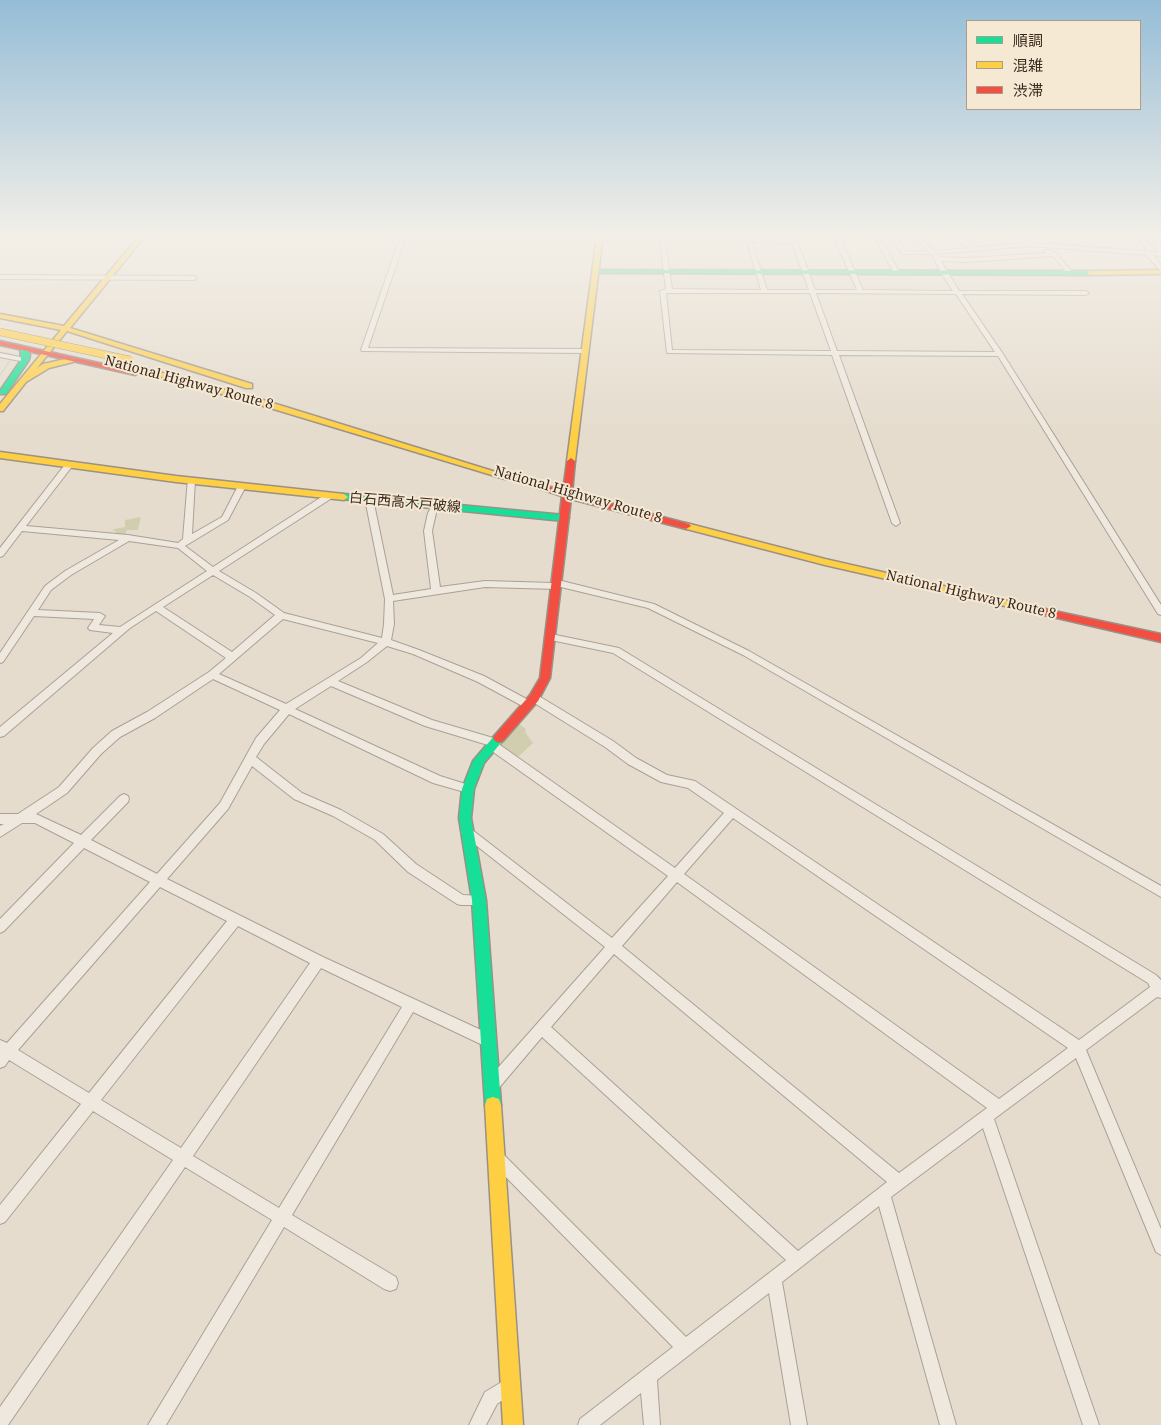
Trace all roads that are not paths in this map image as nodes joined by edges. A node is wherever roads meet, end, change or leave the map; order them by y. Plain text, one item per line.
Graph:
1 (84, 302) edge
2 (381, 302) edge
3 (592, 302) edge
4 (664, 302) edge
5 (816, 302) edge
6 (964, 302) edge
7 (0, 316) edge
8 (26, 322) junction
9 (67, 323) junction
10 (0, 332) edge
11 (0, 336) edge
12 (100, 338) junction
13 (0, 343) edge
14 (47, 347) junction
15 (22, 348) junction
16 (585, 351) junction
17 (836, 353) junction
18 (1000, 354) junction
19 (0, 355) edge
20 (25, 360) junction
21 (75, 360) junction
22 (128, 362) junction
23 (24, 380) junction
24 (263, 390) dead end
25 (2, 394) edge
26 (288, 398) dead end
27 (0, 409) edge
28 (329, 422) junction
29 (358, 425) junction
30 (0, 455) edge
31 (70, 464) junction
32 (191, 480) junction
33 (242, 486) junction
34 (329, 496) junction
35 (369, 499) junction
36 (566, 504) junction
37 (436, 506) junction
38 (896, 523) dead end
39 (20, 528) junction
40 (128, 538) junction
41 (183, 543) junction
42 (0, 554) edge
43 (213, 571) junction
44 (557, 584) junction
45 (436, 590) junction
46 (389, 599) junction
47 (156, 607) junction
48 (1161, 612) edge
49 (33, 613) junction
50 (281, 615) junction
51 (122, 630) junction
52 (1161, 631) edge
53 (552, 637) junction
54 (1161, 638) edge
55 (386, 642) junction
56 (232, 657) junction
57 (0, 660) edge
58 (212, 675) junction
59 (331, 682) junction
60 (531, 702) junction
61 (288, 709) junction
62 (5, 723) edge
63 (0, 733) edge
64 (494, 744) junction
65 (251, 759) junction
66 (468, 789) junction
67 (124, 799) dead end
68 (732, 812) junction
69 (24, 817) junction
70 (0, 819) edge
71 (0, 832) edge
72 (466, 832) junction
73 (83, 841) junction
74 (676, 875) junction
75 (160, 880) junction
76 (1161, 892) edge
77 (479, 900) junction
78 (236, 919) junction
79 (0, 927) edge
80 (613, 946) junction
81 (319, 962) junction
82 (1160, 989) edge
83 (411, 1004) junction
84 (542, 1028) junction
85 (489, 1041) junction
86 (1078, 1047) junction
87 (3, 1053) edge
88 (492, 1085) junction
89 (91, 1102) junction
90 (992, 1112) junction
91 (183, 1158) junction
92 (497, 1158) junction
93 (899, 1182) junction
94 (882, 1194) junction
95 (282, 1216) junction
96 (0, 1217) edge
97 (1161, 1247) edge
98 (797, 1260) junction
99 (774, 1278) junction
100 (390, 1283) dead end
101 (685, 1348) junction
102 (648, 1376) junction
103 (512, 1384) junction
104 (0, 1422) edge
105 (156, 1425) edge
106 (477, 1425) edge
107 (513, 1425) edge
108 (586, 1425) edge
109 (652, 1425) edge
110 (799, 1425) edge
111 (948, 1425) edge
112 (1091, 1425) edge

1 - 9 main road
2 - 16 street
3 - 16 main road
4 - 17 street
5 - 17 street
6 - 18 street
7 - 8 main road
8 - 9 main road
8 - 14 main road
9 - 12 main road
9 - 14 main road
10 - 22 main road, National Highway Route 8, bridge
11 - 22 main road, National Highway Route 8
12 - 14 main road
12 - 24 main road
13 - 15 main road
14 - 15 main road
14 - 21 main road
14 - 23 main road
14 - 25 main road
15 - 20 main road
16 - 36 main road
17 - 18 street
17 - 38 street
18 - 48 street
19 - 20 street
20 - 25 main road
21 - 23 main road
21 - 28 main road
22 - 28 main road, National Highway Route 8
22 - 29 main road, National Highway Route 8
23 - 27 main road
26 - 29 main road
28 - 36 main road, National Highway Route 8
29 - 36 main road, National Highway Route 8
30 - 31 main road, 白石西高木戸破線
31 - 32 main road, 白石西高木戸破線
31 - 39 street
32 - 33 main road, 白石西高木戸破線
32 - 41 street
33 - 34 main road, 白石西高木戸破線
33 - 41 street
34 - 35 main road, 白石西高木戸破線
34 - 43 street
35 - 37 main road, 白石西高木戸破線
35 - 46 street
36 - 37 main road, 白石西高木戸破線
36 - 44 main road
36 - 52 main road, National Highway Route 8
36 - 54 main road, National Highway Route 8
37 - 45 street
39 - 40 street
39 - 42 street
40 - 41 street
40 - 49 street
41 - 43 street
43 - 47 street
43 - 50 street
44 - 45 street
44 - 53 main road
44 - 76 street
45 - 46 street
46 - 55 street
47 - 51 street
47 - 56 street
49 - 51 street
49 - 57 street
50 - 55 street
50 - 56 street
51 - 62 street
53 - 60 main road
53 - 82 street
55 - 59 street
55 - 60 street
56 - 58 street
58 - 61 street
58 - 69 street
59 - 61 street
59 - 64 street
60 - 64 main road
60 - 68 street
61 - 65 street
61 - 66 street
62 - 63 street
64 - 66 main road
64 - 74 street
65 - 75 street
65 - 77 street
66 - 72 main road
67 - 73 street
68 - 74 street
68 - 86 street
69 - 70 street
69 - 71 street
69 - 73 street
72 - 77 main road
72 - 80 street
73 - 75 street
73 - 79 street
74 - 80 street
74 - 90 street
75 - 78 street
75 - 87 street
77 - 85 main road
78 - 81 street
78 - 89 street
80 - 84 street
80 - 93 street
81 - 83 street
81 - 91 street
82 - 86 street
83 - 85 street
83 - 95 street
84 - 88 street
84 - 98 street
85 - 88 main road
86 - 90 street
86 - 97 street
87 - 89 street
88 - 92 main road
89 - 91 street
89 - 96 street
90 - 93 street
90 - 112 street
91 - 95 street
91 - 104 street
92 - 101 street
92 - 103 main road
93 - 94 street
94 - 98 street
94 - 111 street
95 - 100 street
95 - 105 street
98 - 99 street
99 - 101 street
99 - 110 street
101 - 102 street
102 - 108 street
102 - 109 street
103 - 106 street
103 - 107 main road

